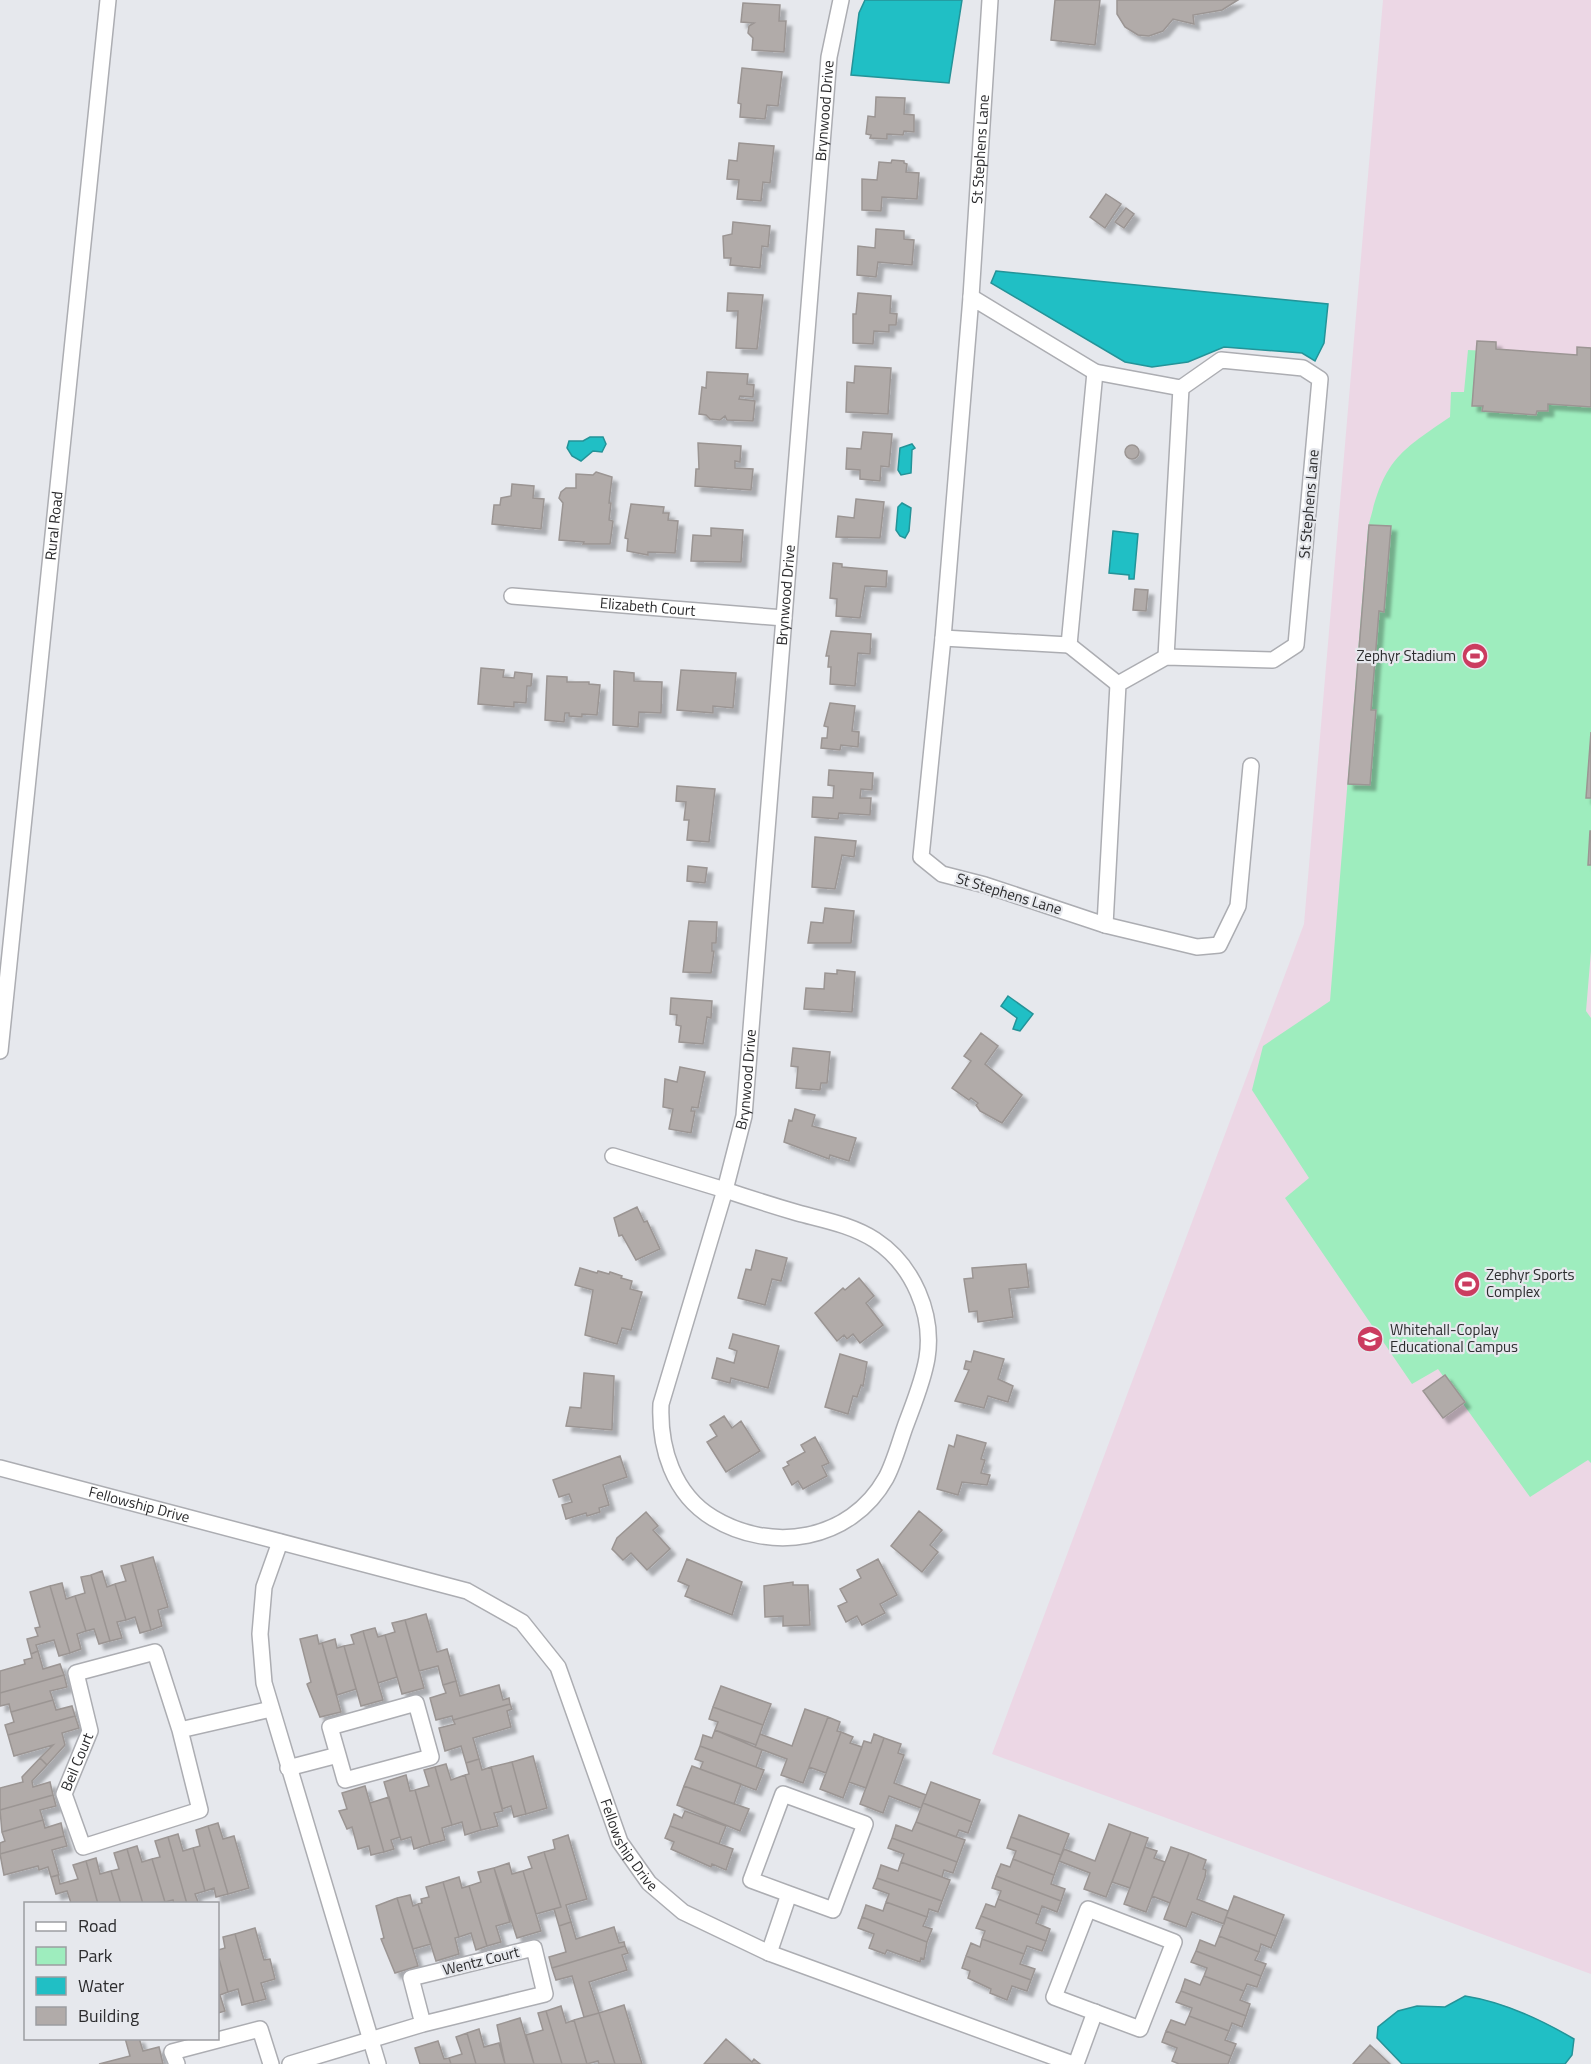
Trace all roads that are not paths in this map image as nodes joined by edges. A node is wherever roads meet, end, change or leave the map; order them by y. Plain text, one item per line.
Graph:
1 (108, 0) edge
2 (842, 0) edge
3 (990, 0) edge
4 (971, 297) junction
5 (1095, 372) junction
6 (1180, 388) junction
7 (512, 596) dead end
8 (783, 618) junction
9 (943, 638) junction
10 (1069, 645) junction
11 (1166, 657) junction
12 (1118, 684) junction
13 (1251, 766) dead end
14 (1105, 925) junction
15 (0, 1052) edge
16 (613, 1156) dead end
17 (725, 1190) junction
18 (0, 1468) edge
19 (280, 1542) junction
20 (271, 1709) junction
21 (180, 1730) junction
22 (338, 1755) junction
23 (288, 1768) junction
24 (789, 1894) junction
25 (769, 1953) junction
26 (1095, 2012) junction
27 (423, 2024) junction
28 (218, 2040) edge
29 (219, 2040) edge
30 (372, 2041) junction
31 (177, 2064) edge
32 (271, 2064) edge
33 (290, 2064) edge
34 (378, 2064) edge
35 (1074, 2064) edge

1 - 15 street, Rural Road
2 - 8 street, Brynwood Drive
3 - 4 street, St Stephens Lane
4 - 5 street
4 - 9 street, St Stephens Lane
5 - 6 street
5 - 10 street
6 - 11 street
6 - 11 street, St Stephens Lane
7 - 8 street, Elizabeth Court
8 - 17 street, Brynwood Drive
9 - 10 street
9 - 14 street, St Stephens Lane
10 - 12 street
11 - 12 street
12 - 14 street
13 - 14 street, St Stephens Lane
16 - 17 street, Brynwood Drive
17 - 17 street, Brynwood Drive
18 - 19 street, Fellowship Drive
19 - 20 street
19 - 25 street, Fellowship Drive
20 - 21 street
20 - 23 street
21 - 21 street, Beil Court
22 - 22 street
22 - 23 street
23 - 30 street
24 - 24 street
24 - 25 street
25 - 35 street, Fellowship Drive
26 - 26 street
26 - 35 street
27 - 27 street, Wentz Court
27 - 30 street, Wentz Court
28 - 31 street
29 - 32 street
30 - 33 street, Wentz Court
30 - 34 street

